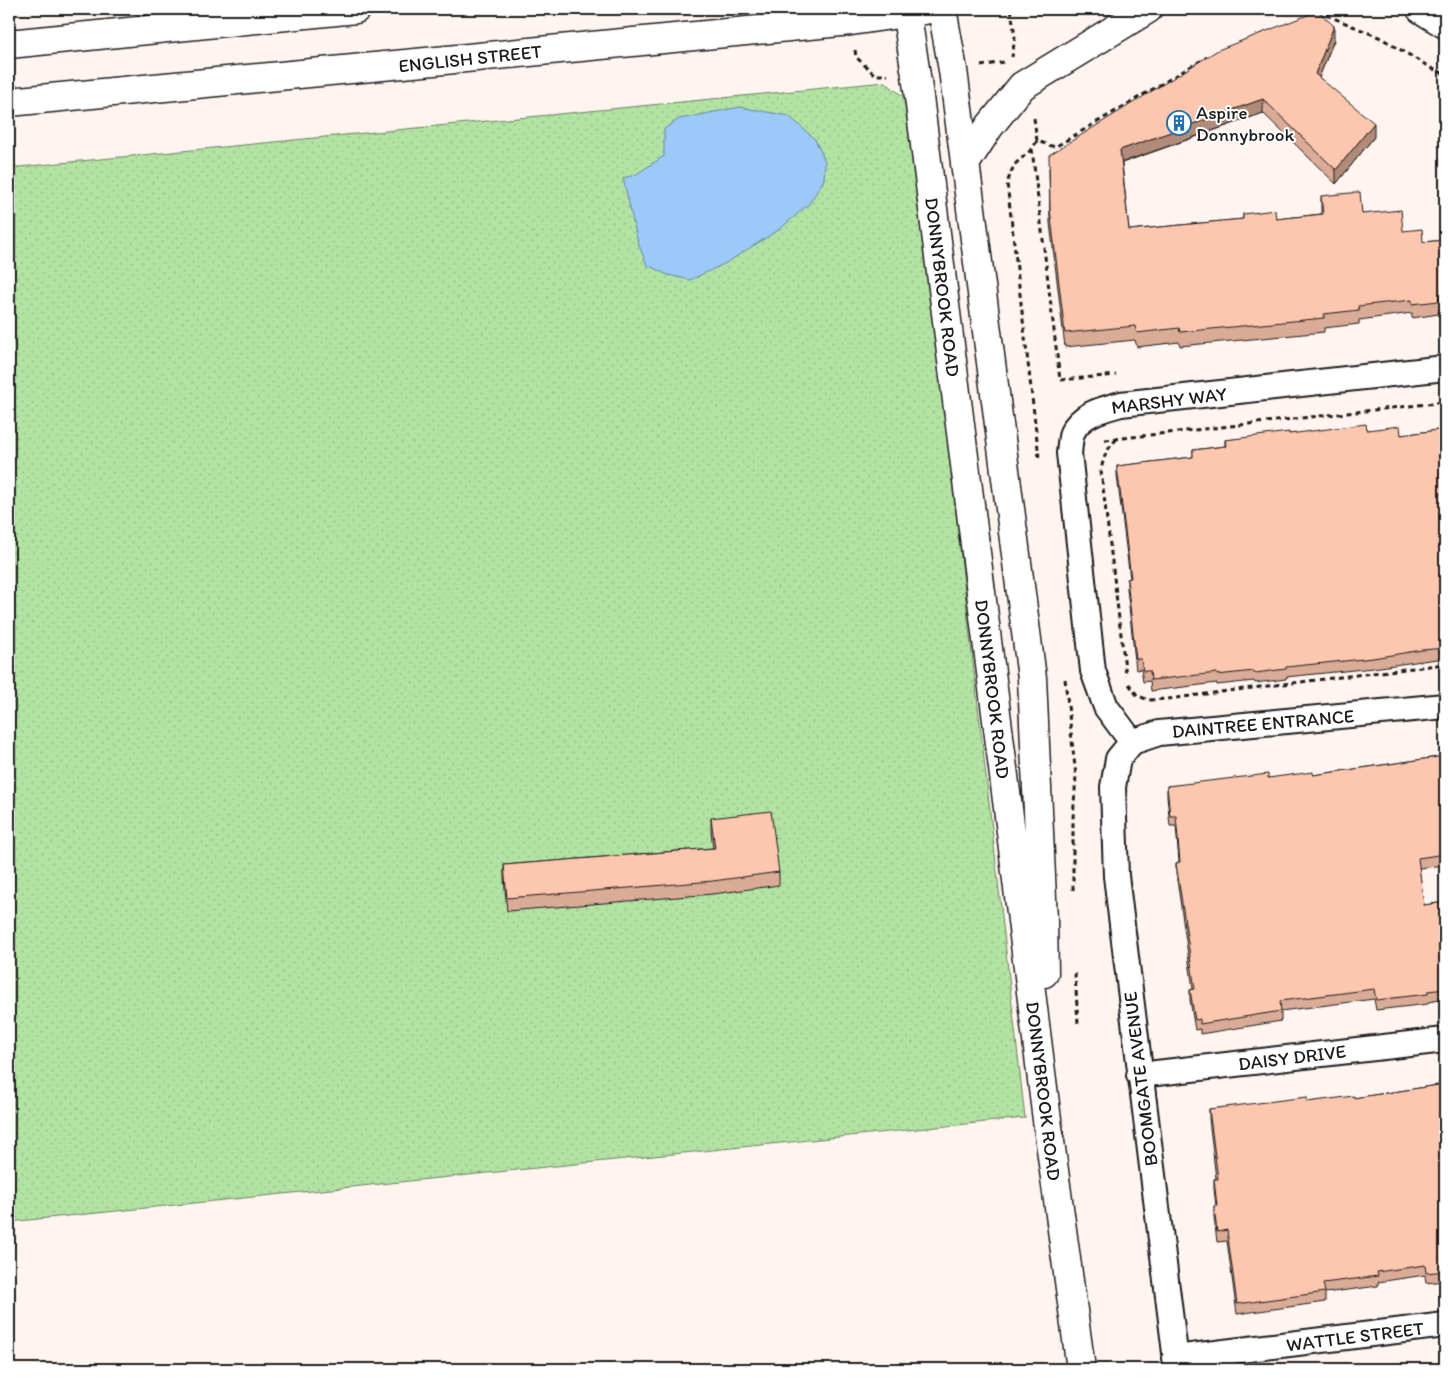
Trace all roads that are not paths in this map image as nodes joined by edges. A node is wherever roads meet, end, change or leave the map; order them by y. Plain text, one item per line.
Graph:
1 (356, 9) edge
2 (942, 9) edge
3 (1148, 9) edge
4 (1420, 9) edge
5 (915, 10) edge
6 (1445, 24) edge
7 (9, 44) edge
8 (9, 102) edge
9 (965, 164) junction
10 (1445, 368) edge
11 (1445, 706) edge
12 (1132, 742) junction
13 (1445, 1040) edge
14 (1140, 1075) junction
15 (1046, 1112) junction
16 (1445, 1325) edge
17 (1176, 1364) edge
18 (1081, 1369) edge

1 - 7 main road
2 - 9 main road
3 - 9 main road
4 - 6 main road
5 - 8 main road, ENGLISH STREET
5 - 15 main road, DONNYBROOK ROAD
9 - 15 main road
10 - 12 street, MARSHY WAY
11 - 12 street, DAINTREE ENTRANCE
12 - 14 street, BOOMGATE AVENUE
13 - 14 street, DAISY DRIVE
14 - 17 street, BOOMGATE AVENUE
15 - 18 main road, DONNYBROOK ROAD
16 - 17 street, WATTLE STREET

